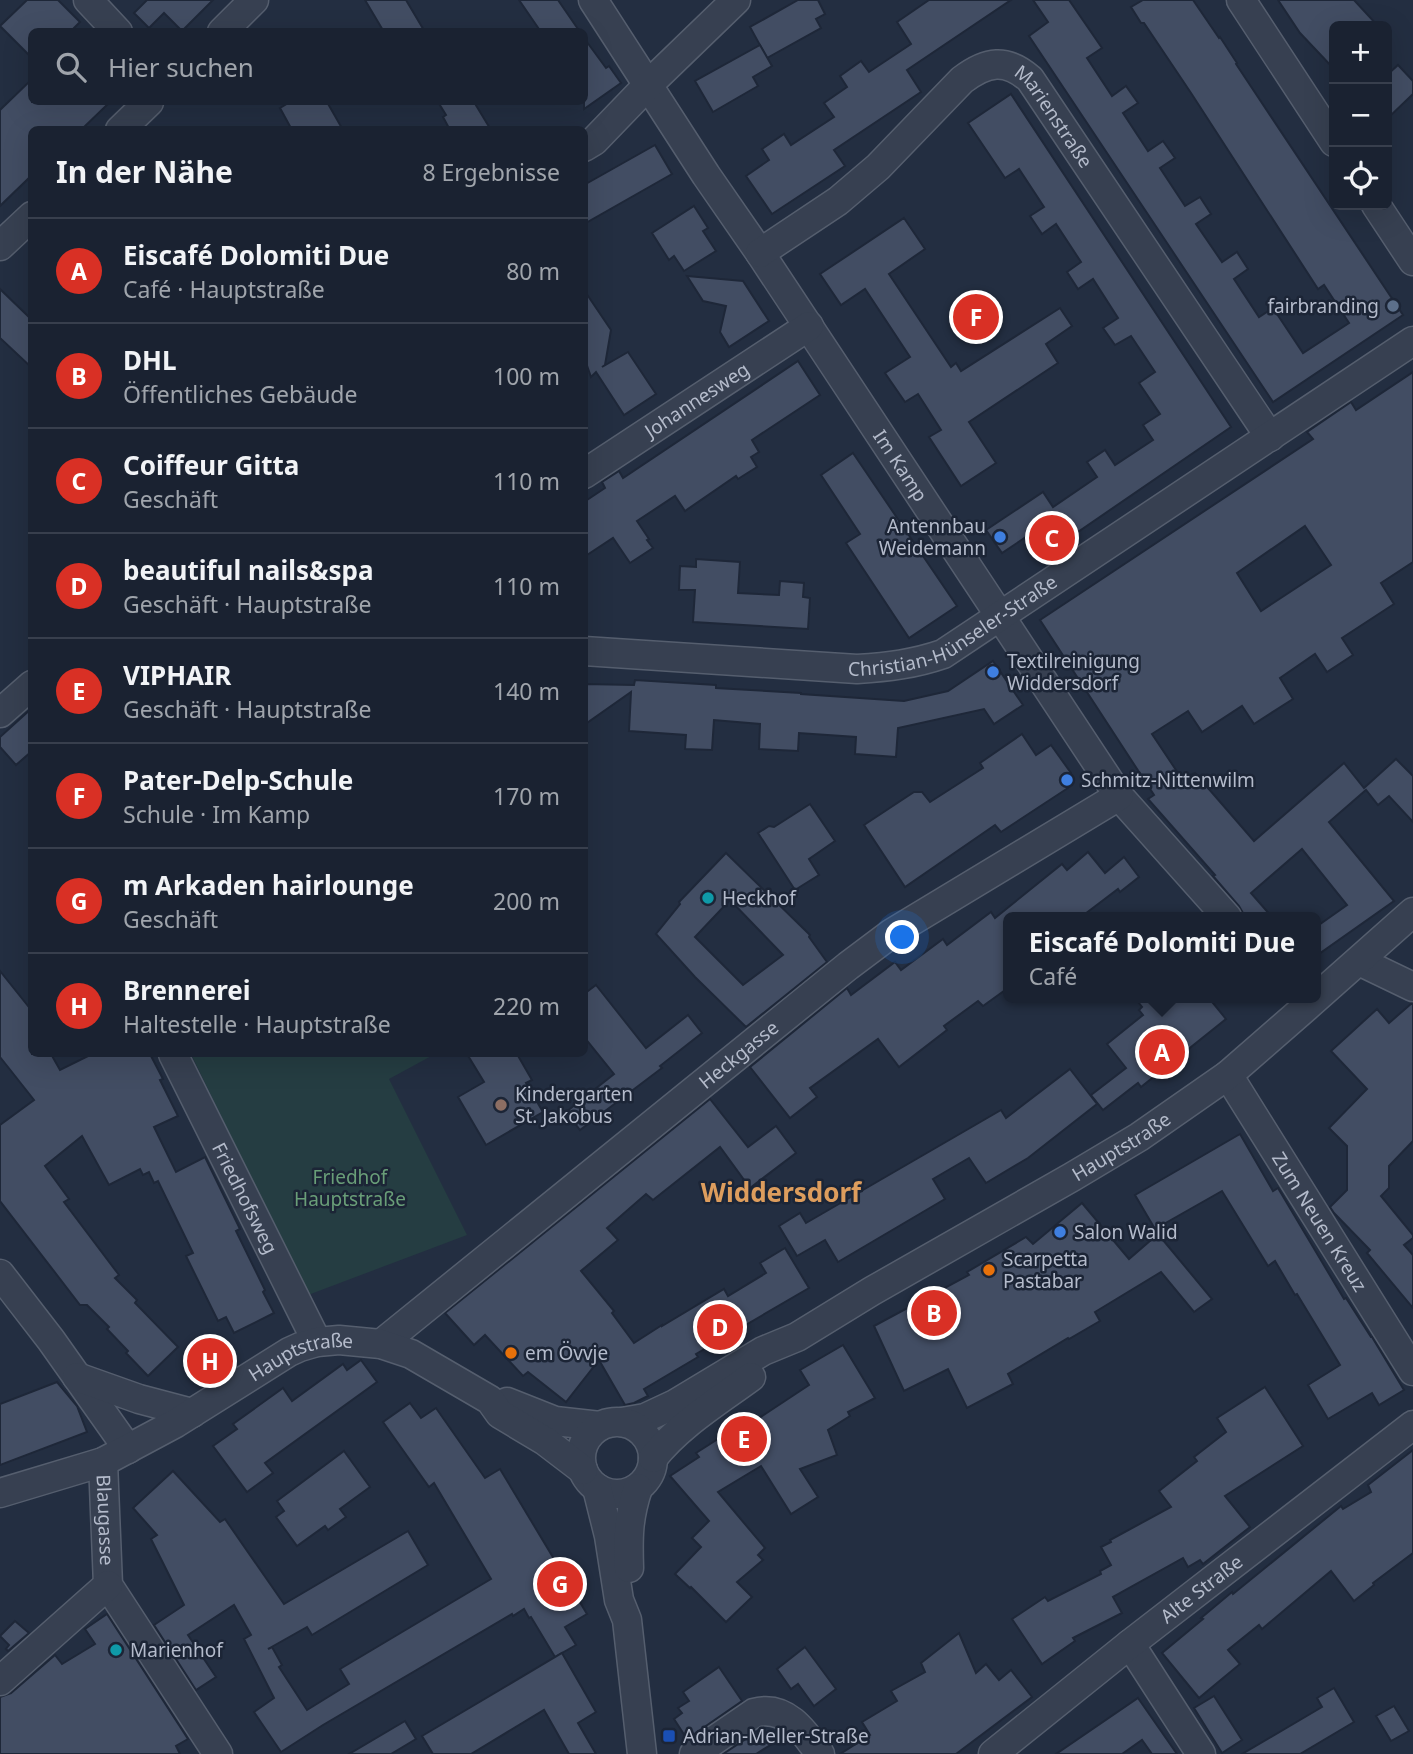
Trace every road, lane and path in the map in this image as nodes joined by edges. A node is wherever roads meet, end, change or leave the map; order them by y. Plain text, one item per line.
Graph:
1 (88, 0) edge
2 (254, 0) edge
3 (593, 0) edge
4 (736, 0) edge
5 (1241, 0) edge
6 (114, 28) edge
7 (226, 28) edge
8 (649, 84) junction
9 (146, 105) edge
10 (124, 126) edge
11 (1329, 134) edge
12 (588, 145) edge
13 (1379, 210) edge
14 (28, 220) edge
15 (0, 246) edge
16 (760, 253) junction
17 (1413, 261) edge
18 (808, 326) junction
19 (1413, 341) edge
20 (1270, 437) junction
21 (588, 471) edge
22 (1000, 616) junction
23 (588, 651) edge
24 (28, 688) edge
25 (0, 713) edge
26 (1119, 796) junction
27 (1223, 912) edge
28 (1413, 912) edge
29 (1359, 961) junction
30 (1413, 987) edge
31 (1321, 988) edge
32 (1301, 1003) edge
33 (174, 1057) edge
34 (1228, 1075) junction
35 (0, 1274) edge
36 (797, 1337) junction
37 (317, 1342) junction
38 (381, 1344) junction
39 (1413, 1371) edge
40 (77, 1377) junction
41 (490, 1400) junction
42 (192, 1413) junction
43 (611, 1424) junction
44 (1413, 1425) edge
45 (115, 1456) junction
46 (653, 1458) junction
47 (590, 1479) junction
48 (638, 1488) junction
49 (0, 1493) edge
50 (108, 1585) junction
51 (626, 1620) junction
52 (1130, 1644) junction
53 (0, 1681) edge
54 (218, 1754) edge
55 (642, 1754) edge
56 (694, 1754) edge
57 (820, 1754) edge
58 (993, 1754) edge
59 (1201, 1754) edge

1 - 6 street
2 - 7 street
3 - 8 street, Im Kamp
4 - 8 street
5 - 11 street
8 - 12 street
8 - 16 street, Im Kamp
9 - 10 street
13 - 17 street
14 - 15 street
16 - 18 street, Im Kamp
16 - 20 street, Marienstraße
18 - 21 street, Johannesweg
18 - 22 street, Im Kamp
19 - 20 street, Christian-Hünseler-Straße
20 - 22 street, Christian-Hünseler-Straße
22 - 23 street, Christian-Hünseler-Straße
22 - 26 street, Im Kamp
24 - 25 street
26 - 27 street, Im Kamp
26 - 38 street, Heckgasse
28 - 29 street, Hauptstraße
29 - 30 street
29 - 31 street, Hauptstraße
32 - 34 street, Hauptstraße
33 - 37 street, Friedhofsweg
34 - 36 street, Hauptstraße
34 - 39 street, Zum Neuen Kreuz
35 - 40 street
36 - 43 street, Hauptstraße
36 - 46 street, Hauptstraße
37 - 38 street, Hauptstraße
37 - 42 street, Hauptstraße
38 - 41 street, Hauptstraße
40 - 42 street
40 - 45 street
41 - 43 street, Hauptstraße
41 - 47 street, Hauptstraße
42 - 45 street, Hauptstraße
43 - 46 street
43 - 47 street
44 - 52 street, Alte Straße
45 - 49 street, Hauptstraße
45 - 50 street, Blaugasse
46 - 48 street
47 - 48 street
47 - 51 street
48 - 51 street
50 - 53 street
50 - 54 street, Blaugasse
51 - 55 street
52 - 58 street, Alte Straße
52 - 59 street
56 - 57 street

